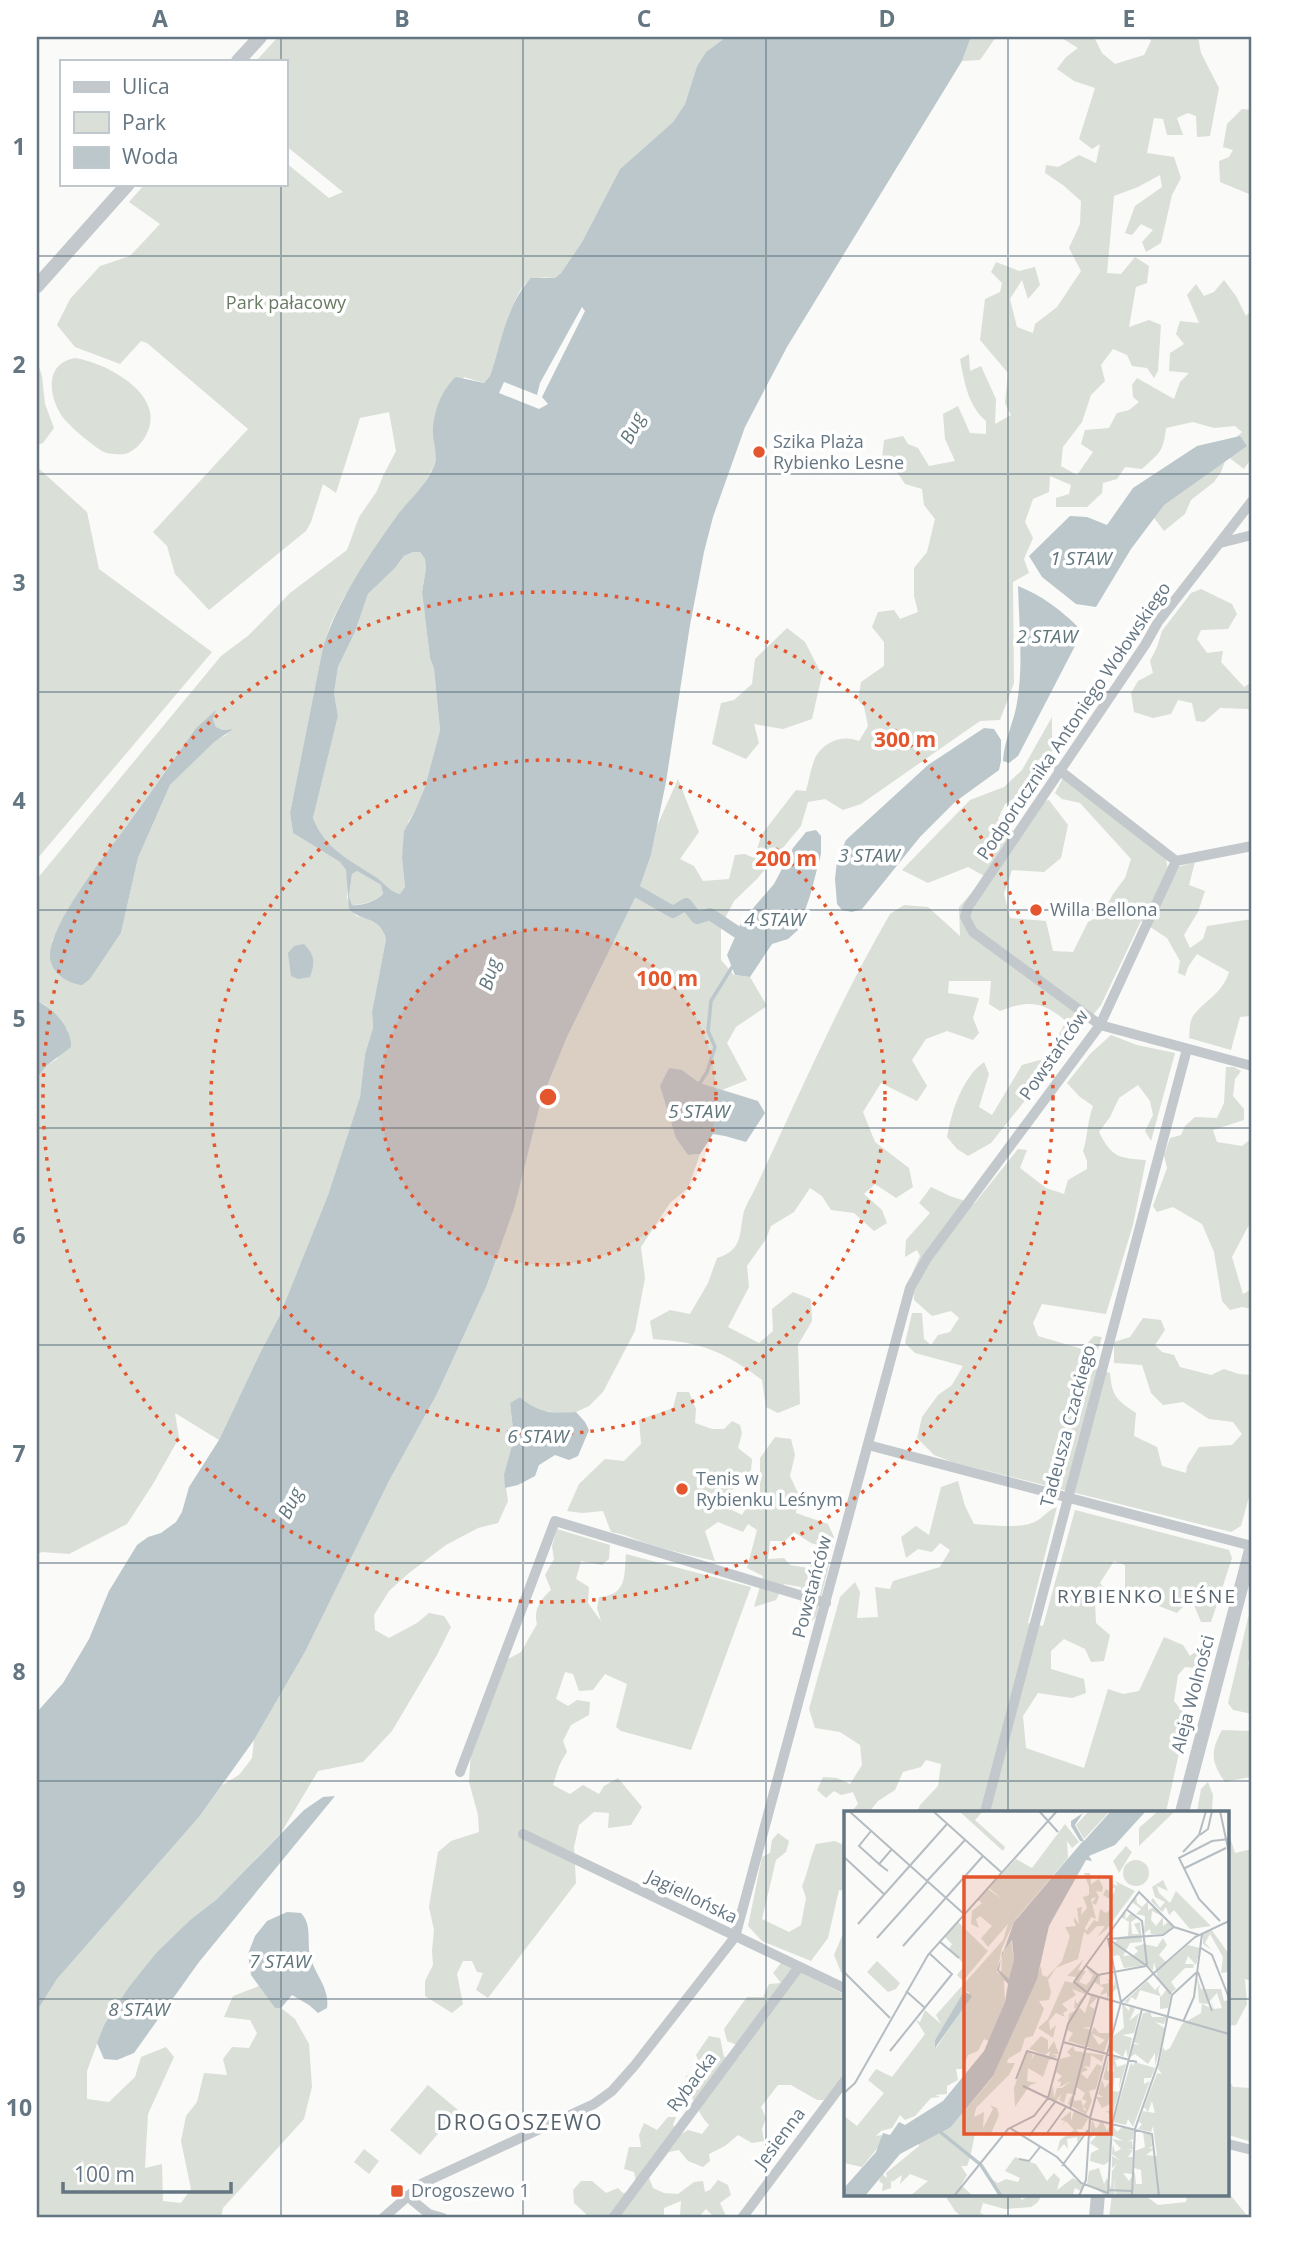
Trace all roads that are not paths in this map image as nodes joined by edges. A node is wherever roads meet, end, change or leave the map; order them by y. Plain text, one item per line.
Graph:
1 (260, 37) edge
2 (239, 60) edge
3 (126, 186) edge
4 (37, 286) edge
5 (1252, 501) edge
6 (1252, 534) edge
7 (1220, 543) junction
8 (1059, 770) junction
9 (1252, 846) edge
10 (1176, 861) junction
11 (1100, 1025) junction
12 (1187, 1049) junction
13 (1252, 1066) edge
14 (868, 1444) junction
15 (1067, 1498) junction
16 (1252, 1546) edge
17 (826, 1603) junction
18 (460, 1772) dead end
19 (985, 1811) edge
20 (1182, 1811) edge
21 (523, 1834) dead end
22 (735, 1937) junction
23 (799, 1967) junction
24 (844, 1988) edge
25 (844, 2082) edge
26 (1230, 2144) edge
27 (1252, 2150) edge
28 (407, 2196) junction
29 (1098, 2196) edge
30 (383, 2218) edge
31 (443, 2218) edge
32 (613, 2218) edge
33 (742, 2218) edge
34 (1093, 2218) edge

1 - 2 street
3 - 4 street
5 - 7 street, Podporucznika Antoniego Wołowskiego
6 - 7 street
7 - 8 street, Podporucznika Antoniego Wołowskiego
8 - 10 street
8 - 11 street, Podporucznika Antoniego Wołowskiego
9 - 10 street
10 - 11 street, Powstańców
11 - 12 street
11 - 14 street, Powstańców
12 - 13 street
12 - 15 street, Tadeusza Czackiego
14 - 15 street
14 - 17 street, Powstańców
15 - 16 street
15 - 19 street, Tadeusza Czackiego
16 - 20 street, Aleja Wolności
17 - 18 street
17 - 22 street, Powstańców
21 - 22 street, Jagiellońska
22 - 23 street, Jagiellońska
22 - 28 street, Powstańców
23 - 24 street, Jagiellońska
23 - 32 street, Rybacka
25 - 33 street, Jesienna
26 - 27 street
28 - 30 street, Powstańców
28 - 31 street
29 - 34 street

